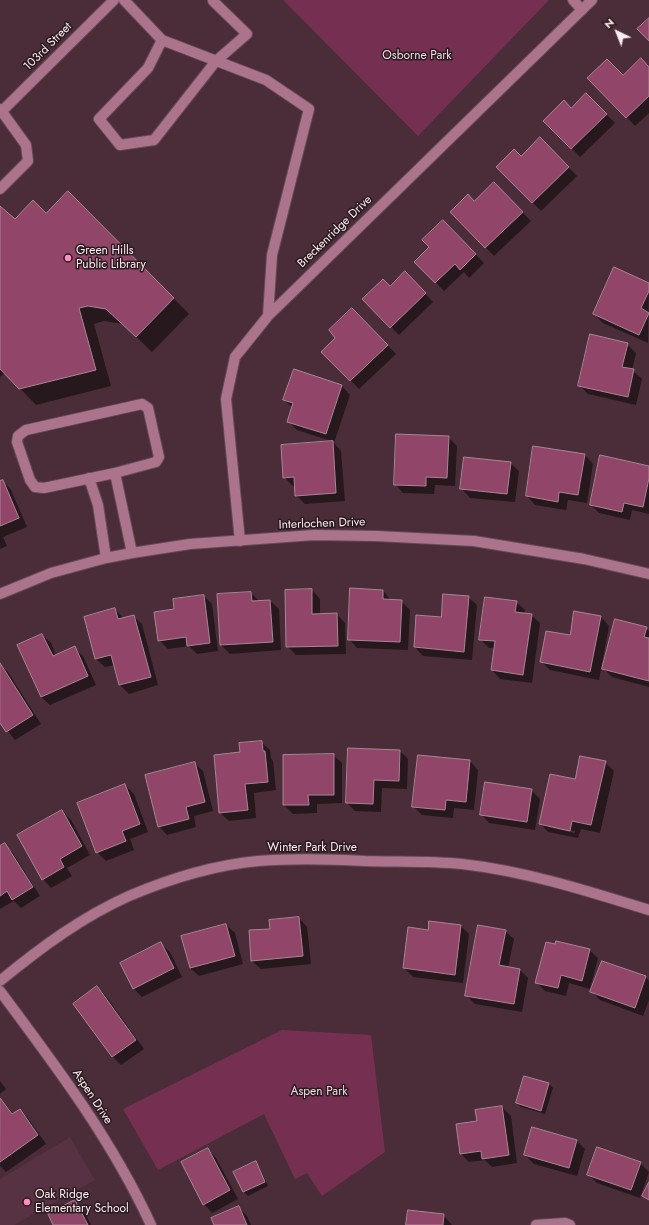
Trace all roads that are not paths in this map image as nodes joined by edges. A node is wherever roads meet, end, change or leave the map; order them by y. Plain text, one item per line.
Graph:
1 (114, 0) edge
2 (124, 0) edge
3 (573, 0) edge
4 (592, 0) edge
5 (213, 1) dead end
6 (582, 10) junction
7 (162, 40) junction
8 (216, 61) junction
9 (1, 111) edge
10 (0, 189) edge
11 (268, 316) junction
12 (115, 473) junction
13 (89, 478) junction
14 (240, 541) junction
15 (132, 553) junction
16 (106, 558) junction
17 (649, 574) edge
18 (0, 594) edge
19 (649, 910) edge
20 (0, 981) edge
21 (0, 991) edge
22 (151, 1225) edge
23 (536, 1225) edge
24 (570, 1225) edge

1 - 9 street, 103rd Street
2 - 7 street
3 - 6 street
4 - 6 street, Breckenridge Drive
5 - 8 street
6 - 11 street, Breckenridge Drive
7 - 8 street
7 - 8 street
8 - 11 street
9 - 10 street
11 - 14 street, Breckenridge Drive
12 - 13 street
12 - 13 street
12 - 15 street
13 - 16 street
14 - 15 street, Interlochen Drive
14 - 17 street, Interlochen Drive
15 - 16 street, Interlochen Drive
16 - 18 street, Interlochen Drive
19 - 20 street, Winter Park Drive
21 - 22 street, Aspen Drive
23 - 24 street

